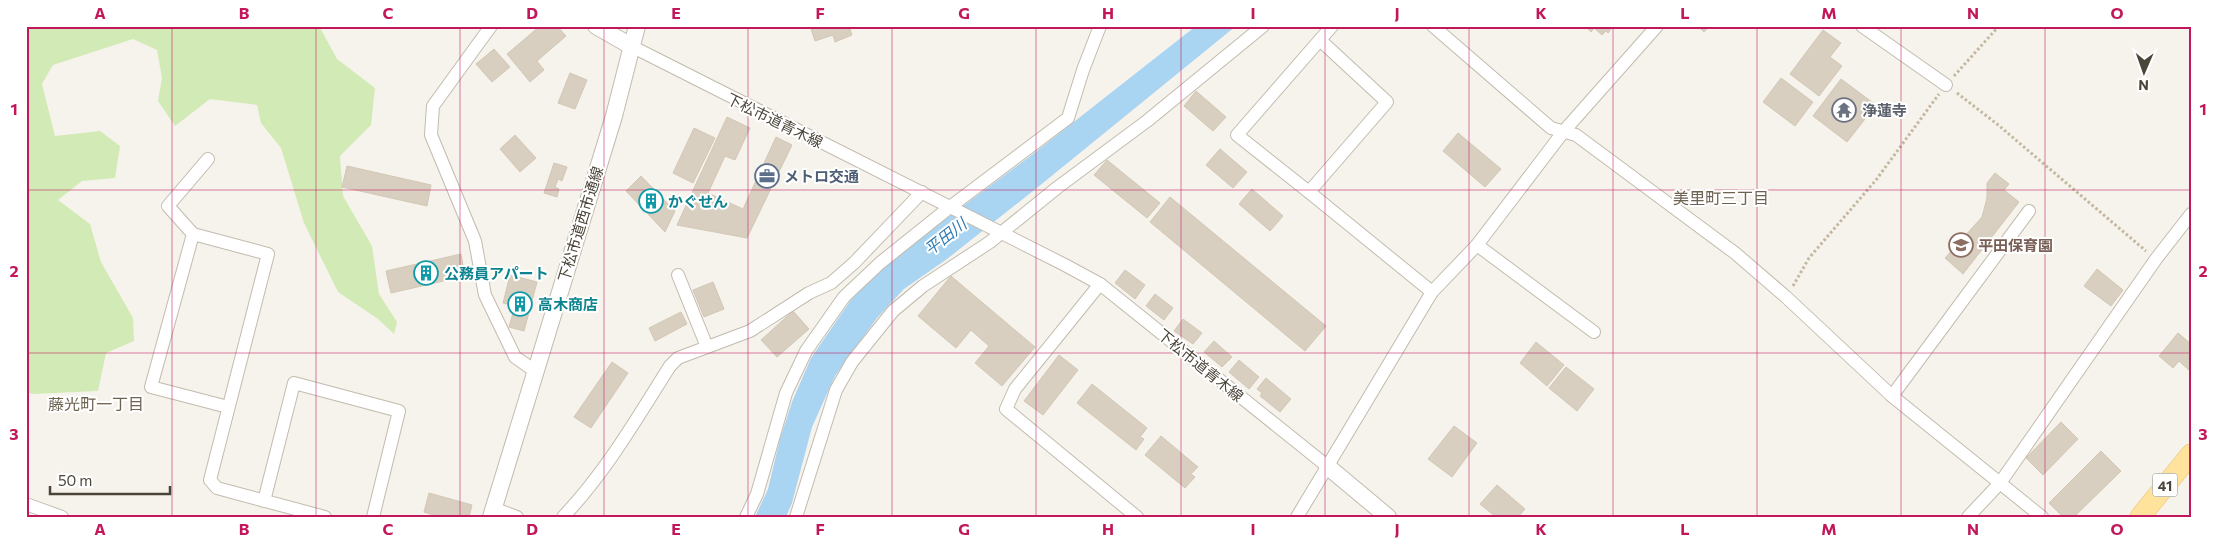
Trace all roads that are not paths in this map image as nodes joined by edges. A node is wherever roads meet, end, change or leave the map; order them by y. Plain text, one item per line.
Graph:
1 (491, 26) edge
2 (596, 26) edge
3 (636, 26) edge
4 (1100, 26) edge
5 (1263, 26) edge
6 (1332, 26) edge
7 (1433, 26) edge
8 (1657, 26) edge
9 (1862, 26) edge
10 (1320, 40) junction
11 (631, 46) junction
12 (1946, 85) road end
13 (1564, 131) junction
14 (208, 159) dead end
15 (922, 192) junction
16 (1309, 192) junction
17 (953, 208) junction
18 (2029, 211) dead end
19 (2191, 214) edge
20 (998, 231) junction
21 (193, 234) junction
22 (1477, 245) junction
23 (678, 275) dead end
24 (1100, 284) junction
25 (1432, 292) junction
26 (1594, 332) dead end
27 (707, 347) junction
28 (535, 371) junction
29 (1892, 396) junction
30 (228, 407) junction
31 (2191, 454) edge
32 (1327, 466) junction
33 (2000, 483) junction
34 (264, 501) junction
35 (26, 504) edge
36 (492, 512) edge
37 (62, 517) edge
38 (325, 517) edge
39 (373, 517) edge
40 (517, 517) edge
41 (564, 517) edge
42 (746, 517) edge
43 (796, 517) edge
44 (1137, 517) edge
45 (1297, 517) edge
46 (1388, 517) edge
47 (1968, 517) edge
48 (2042, 517) edge
49 (2140, 517) edge

1 - 28 street
2 - 11 street, 下松市道青木線
3 - 11 street, 下松市道西市通線
4 - 17 street
5 - 20 street
6 - 10 street
7 - 13 street
8 - 13 street
9 - 12 street
10 - 16 street
10 - 16 street
11 - 15 street, 下松市道青木線
11 - 28 street, 下松市道西市通線
13 - 22 street
13 - 29 street
14 - 21 street
15 - 17 street, 下松市道青木線
15 - 27 street
16 - 25 street
17 - 20 street, 下松市道青木線
17 - 42 street
18 - 29 street
19 - 33 street
20 - 24 street, 下松市道青木線
20 - 43 street
21 - 30 street
21 - 30 street
22 - 25 street
22 - 26 street
23 - 27 street
24 - 32 street, 下松市道青木線
24 - 44 street
25 - 32 street
27 - 41 street
28 - 36 street, 下松市道西市通線
29 - 33 street
30 - 34 street
31 - 49 main road, 41
32 - 45 street
32 - 46 street, 下松市道青木線
33 - 47 street
33 - 48 street
34 - 38 street
34 - 39 street
35 - 37 street
36 - 40 street

